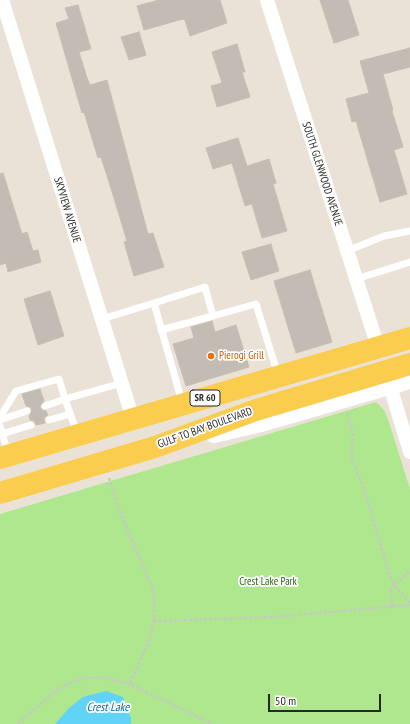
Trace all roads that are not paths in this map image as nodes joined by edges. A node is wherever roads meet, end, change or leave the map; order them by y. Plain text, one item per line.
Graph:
1 (2, 0) edge
2 (266, 0) edge
3 (410, 231) edge
4 (347, 251) junction
5 (410, 262) edge
6 (356, 279) junction
7 (154, 302) junction
8 (213, 316) junction
9 (102, 319) junction
10 (161, 330) junction
11 (410, 338) edge
12 (378, 348) junction
13 (410, 364) edge
14 (279, 376) junction
15 (410, 380) edge
16 (122, 383) junction
17 (390, 386) junction
18 (65, 399) junction
19 (182, 405) junction
20 (45, 406) dead end
21 (27, 411) dead end
22 (70, 414) junction
23 (0, 418) edge
24 (133, 419) junction
25 (49, 420) dead end
26 (31, 425) dead end
27 (0, 426) edge
28 (2, 434) junction
29 (77, 435) junction
30 (155, 447) junction
31 (410, 452) edge
32 (4, 457) edge
33 (54, 477) junction
34 (0, 493) edge

1 - 9 street, SKYVIEW AVENUE
2 - 4 street, SOUTH GLENWOOD AVENUE
3 - 4 lane
4 - 6 street, SOUTH GLENWOOD AVENUE
5 - 6 lane
6 - 12 street, SOUTH GLENWOOD AVENUE
7 - 8 lane
7 - 9 lane
7 - 10 lane
8 - 10 lane
8 - 14 lane
9 - 16 street, SKYVIEW AVENUE
10 - 19 lane
11 - 12 main road, SR 60
12 - 14 main road, SR 60
13 - 30 main road, GULF TO BAY BOULEVARD / SR 60
14 - 19 main road, SR 60
15 - 17 street
16 - 18 lane
16 - 24 street, SKYVIEW AVENUE
17 - 30 street
17 - 31 street
18 - 20 lane
18 - 22 lane
18 - 23 lane
19 - 24 main road, SR 60
21 - 23 lane
22 - 25 lane
22 - 29 lane
24 - 29 main road, SR 60
24 - 33 main road
26 - 28 lane
27 - 28 lane
28 - 32 lane
29 - 32 main road, SR 60
30 - 33 main road, GULF TO BAY BOULEVARD / SR 60
33 - 34 main road, GULF TO BAY BOULEVARD / SR 60

